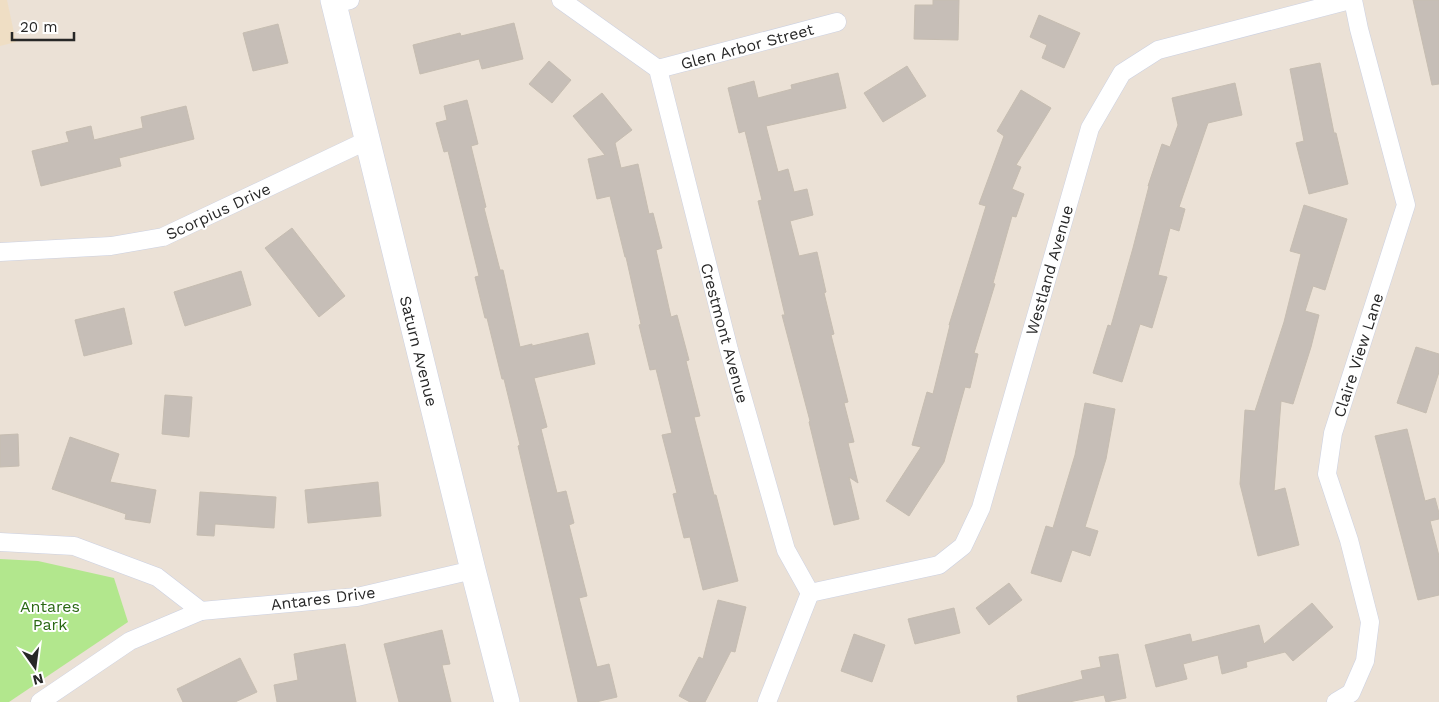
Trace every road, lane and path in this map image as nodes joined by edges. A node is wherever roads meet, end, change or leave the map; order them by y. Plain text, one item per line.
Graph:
1 (561, 0) edge
2 (1352, 0) edge
3 (339, 1) edge
4 (837, 22) dead end
5 (658, 69) junction
6 (368, 140) junction
7 (0, 252) edge
8 (0, 542) edge
9 (473, 570) junction
10 (810, 593) junction
11 (201, 611) junction
12 (40, 702) edge
13 (507, 702) edge
14 (767, 702) edge
15 (1336, 702) edge

1 - 5 street
2 - 10 street, Westland Avenue
2 - 15 street, Claire View Lane
3 - 6 street, Saturn Avenue
4 - 5 street, Glen Arbor Street
5 - 10 street, Crestmont Avenue
6 - 7 street, Scorpius Drive
6 - 9 street, Saturn Avenue
8 - 11 street
9 - 11 street, Antares Drive
9 - 13 street, Saturn Avenue
10 - 14 street
11 - 12 street, Antares Drive

